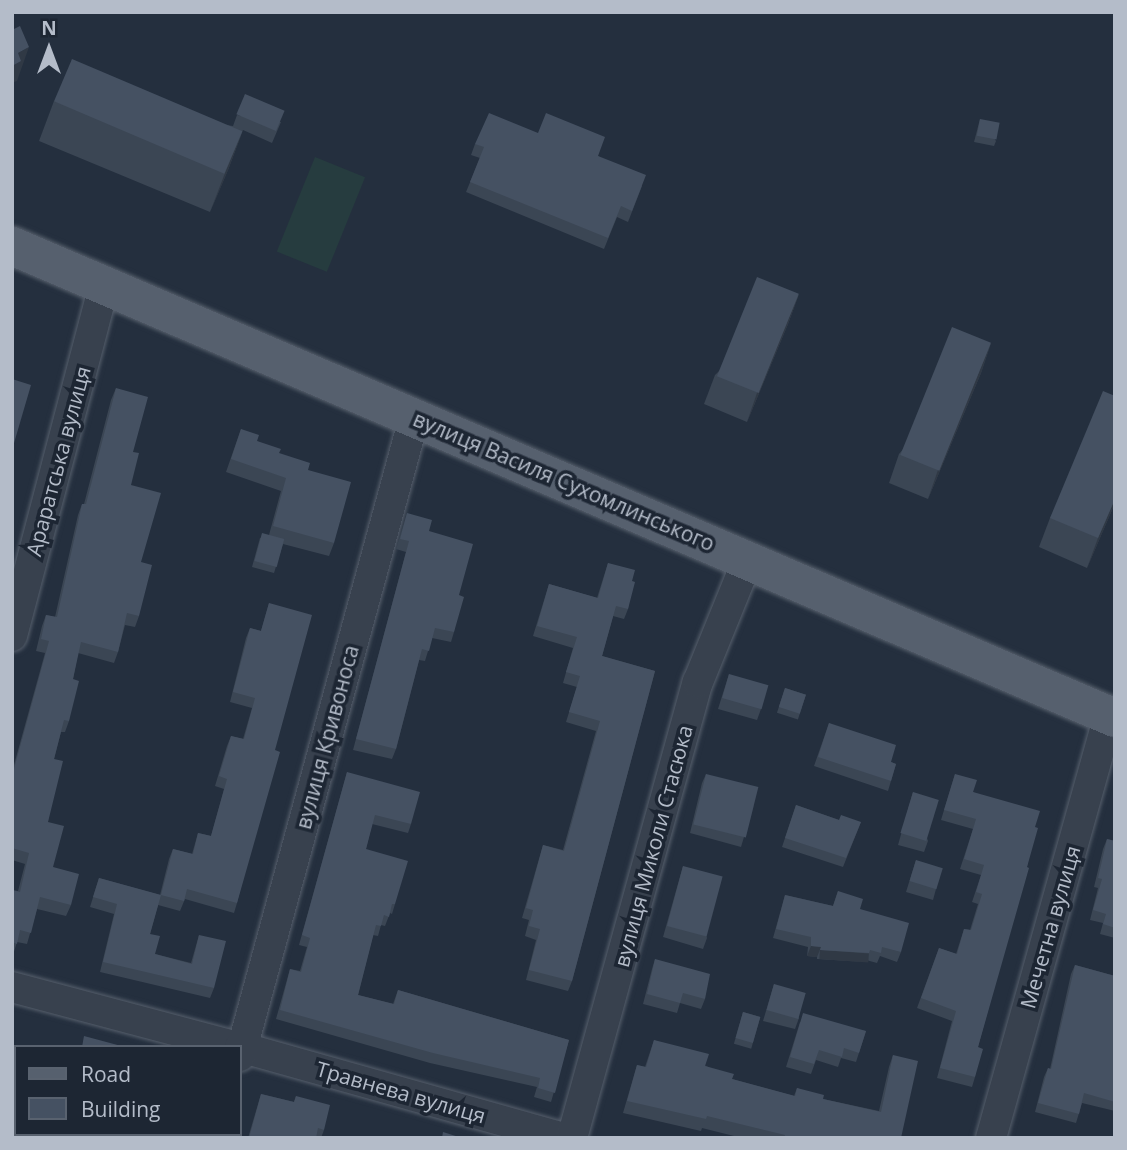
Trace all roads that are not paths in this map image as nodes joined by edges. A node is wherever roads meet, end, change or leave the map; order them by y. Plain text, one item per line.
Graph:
1 (12, 246) edge
2 (104, 286) junction
3 (414, 418) junction
4 (748, 559) junction
5 (12, 636) edge
6 (1112, 717) edge
7 (12, 987) edge
8 (222, 1045) edge
9 (241, 1045) edge
10 (242, 1051) edge
11 (562, 1138) edge
12 (572, 1138) edge
13 (991, 1138) edge

1 - 2 main road, вулиця Василя Сухомлинського
2 - 3 main road, вулиця Василя Сухомлинського
2 - 5 street, Араратська вулиця
3 - 4 main road, вулиця Василя Сухомлинського
3 - 9 street, вулиця Кривоноса
4 - 6 main road, вулиця Василя Сухомлинського
4 - 12 street, вулиця Миколи Стасюка
6 - 13 street, Мечетна вулиця
7 - 8 street, Травнева вулиця
10 - 11 street, Травнева вулиця

